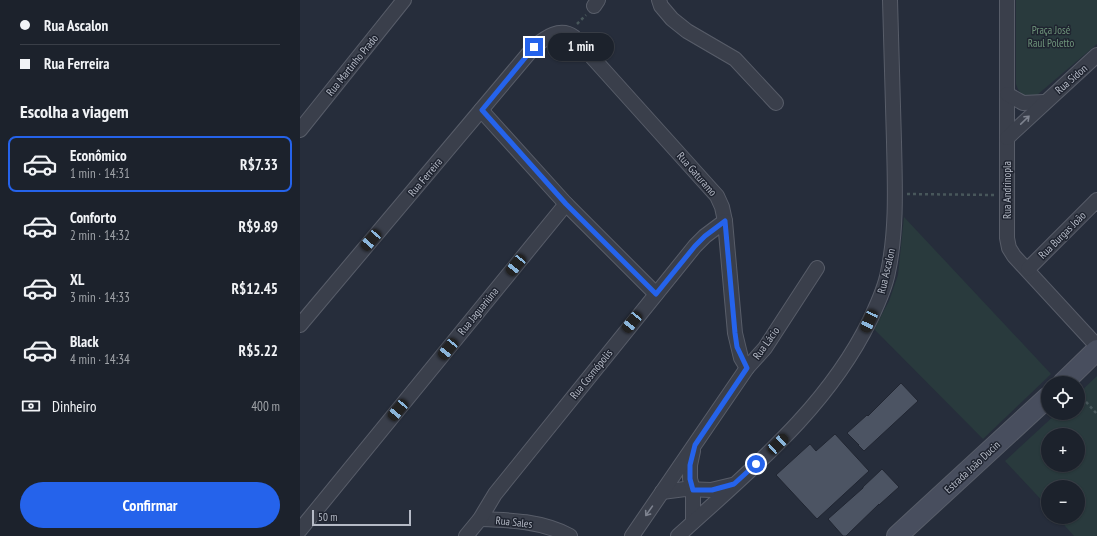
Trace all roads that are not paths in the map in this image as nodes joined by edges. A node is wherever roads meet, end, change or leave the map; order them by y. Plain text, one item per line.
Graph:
1 (404, 0) edge
2 (659, 0) edge
3 (890, 0) edge
4 (1007, 0) edge
5 (554, 34) joint
6 (1097, 55) edge
7 (1007, 94) junction
8 (1044, 102) junction
9 (776, 103) dead end
10 (482, 110) junction
11 (300, 130) edge
12 (1007, 138) junction
13 (1097, 200) edge
14 (566, 204) junction
15 (725, 221) junction
16 (817, 268) dead end
17 (1028, 269) junction
18 (656, 294) junction
19 (305, 310) edge
20 (300, 325) edge
21 (1097, 346) edge
22 (1097, 350) edge
23 (747, 368) junction
24 (1070, 376) edge
25 (1041, 403) edge
26 (695, 445) junction
27 (734, 484) junction
28 (693, 490) junction
29 (662, 492) junction
30 (480, 519) junction
31 (693, 522) junction
32 (300, 530) edge
33 (466, 536) edge
34 (570, 536) edge
35 (632, 536) edge
36 (678, 536) edge
37 (897, 536) edge

1 - 11 street, Rua Martinho Prado
2 - 9 street
3 - 27 street, Rua Ascalon
4 - 7 street, Rua Andrinopla
5 - 10 street, Rua Ferreira
5 - 15 street, Rua Gaturamo
6 - 8 street, Rua Sidon
7 - 8 street, Rua Sidon
7 - 12 street, Rua Andrinopla
12 -> 8 street, Rua Sidon
10 - 14 street
10 - 19 street, Rua Ferreira
12 - 17 street, Rua Andrinopla
13 - 17 street, Rua Burgas João
14 - 18 street
14 - 32 street, Rua Jaguariúna
15 - 18 street, Rua Cosmópolis
15 - 23 street, Rua Gaturamo
16 - 23 street, Rua Lácio
17 - 21 street, Rua Andrinopla
18 - 30 street, Rua Cosmópolis
19 - 20 street, Rua Ferreira
22 - 24 street
23 - 26 street, Rua Lácio
25 - 37 street, Estrada João Ducin
26 - 28 street
26 - 29 street, Rua Lácio
27 - 28 street
27 - 31 street, Rua Ascalon
28 - 29 street
28 - 31 street
29 -> 35 street, Rua Lácio
30 - 33 street, Rua Cosmópolis
30 - 34 street, Rua Sales
31 - 36 street, Rua Ascalon

